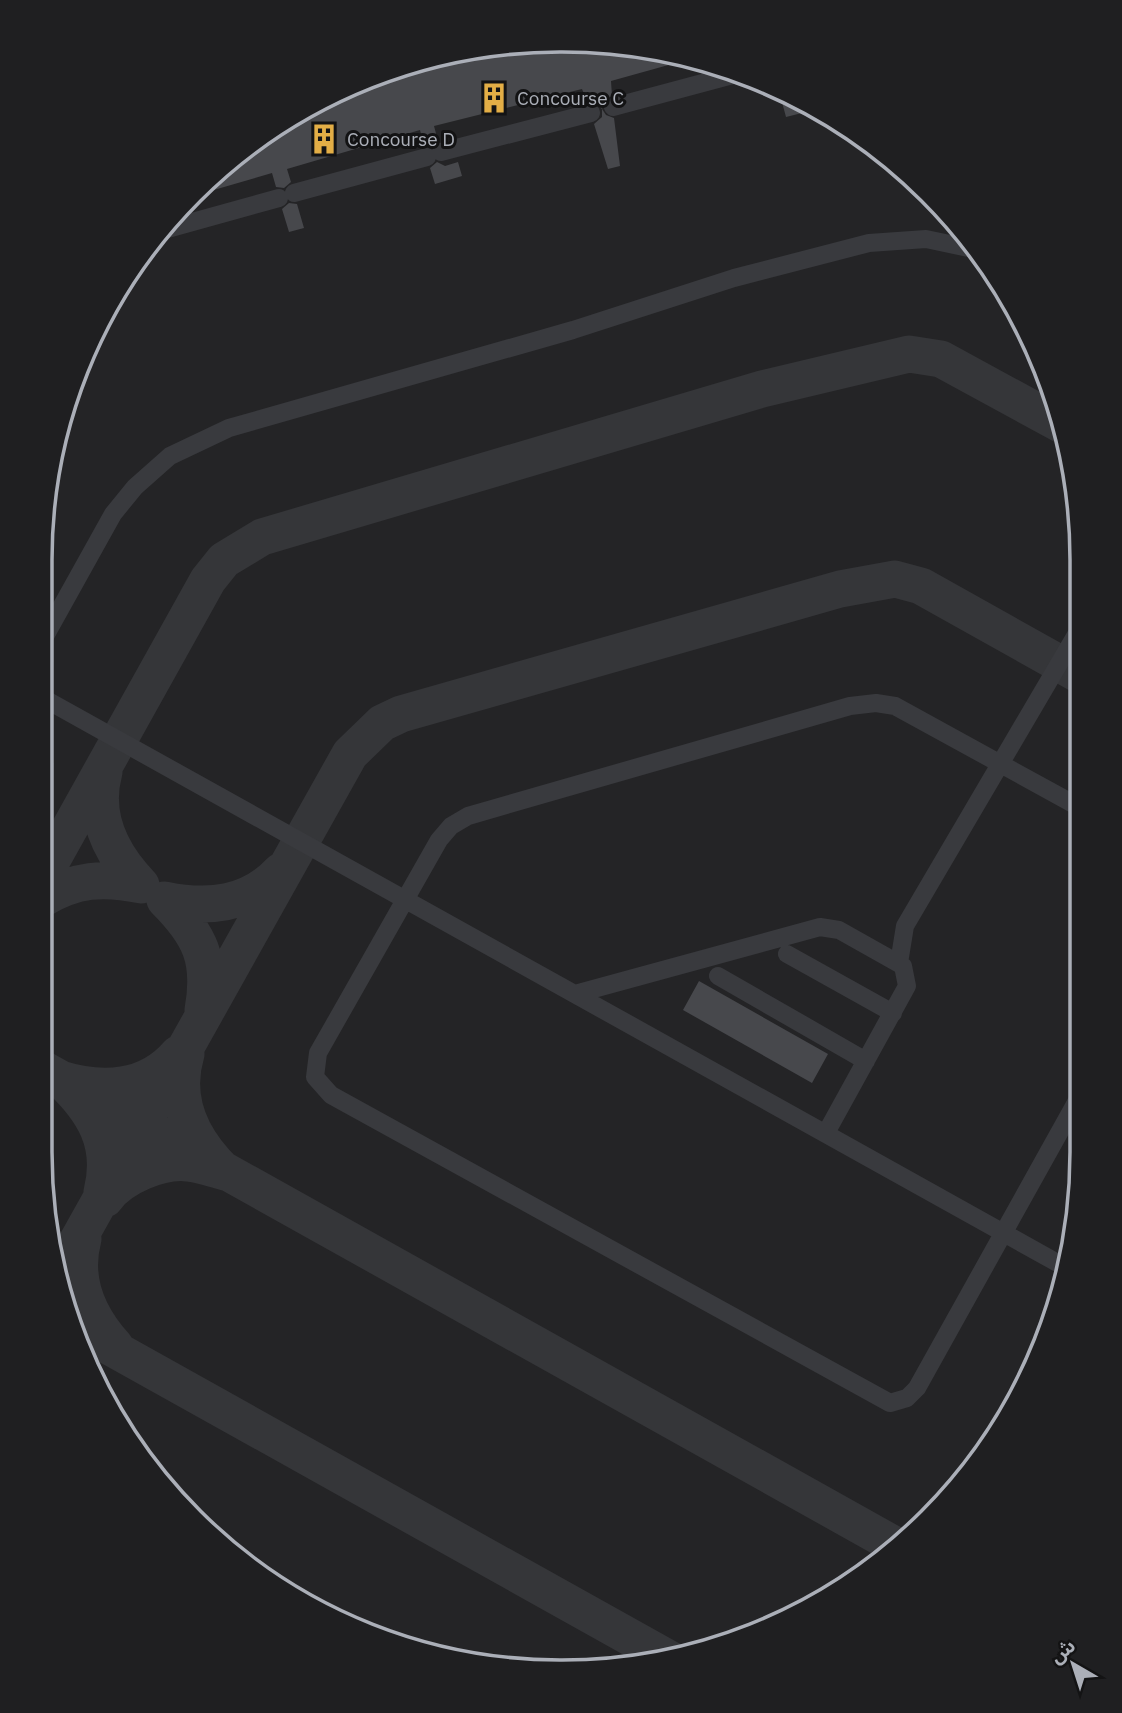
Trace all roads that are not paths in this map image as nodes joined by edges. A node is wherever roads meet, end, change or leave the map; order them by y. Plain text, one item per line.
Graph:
1 (721, 78) edge
2 (613, 107) dead end
3 (591, 113) dead end
4 (179, 227) edge
5 (959, 245) edge
6 (52, 624) edge
7 (1070, 645) edge
8 (52, 703) edge
9 (1000, 761) junction
10 (1070, 802) edge
11 (403, 898) junction
12 (905, 926) junction
13 (871, 948) junction
14 (788, 954) dead end
15 (899, 964) junction
16 (718, 976) dead end
17 (575, 995) junction
18 (892, 1013) junction
19 (866, 1061) junction
20 (1070, 1114) edge
21 (826, 1133) junction
22 (1004, 1234) junction
23 (1057, 1263) edge

1 - 2 lane
3 - 4 lane
5 - 6 lane
7 - 9 lane
8 - 11 lane
9 - 10 lane
9 - 11 lane
9 - 12 lane
11 - 17 lane
11 - 22 lane
12 - 13 lane
12 - 15 lane
13 - 15 lane
13 - 17 lane
14 - 18 lane
15 - 18 lane
16 - 19 lane
17 - 21 lane
18 - 19 lane
19 - 21 lane
20 - 22 lane
21 - 22 lane
22 - 23 lane

